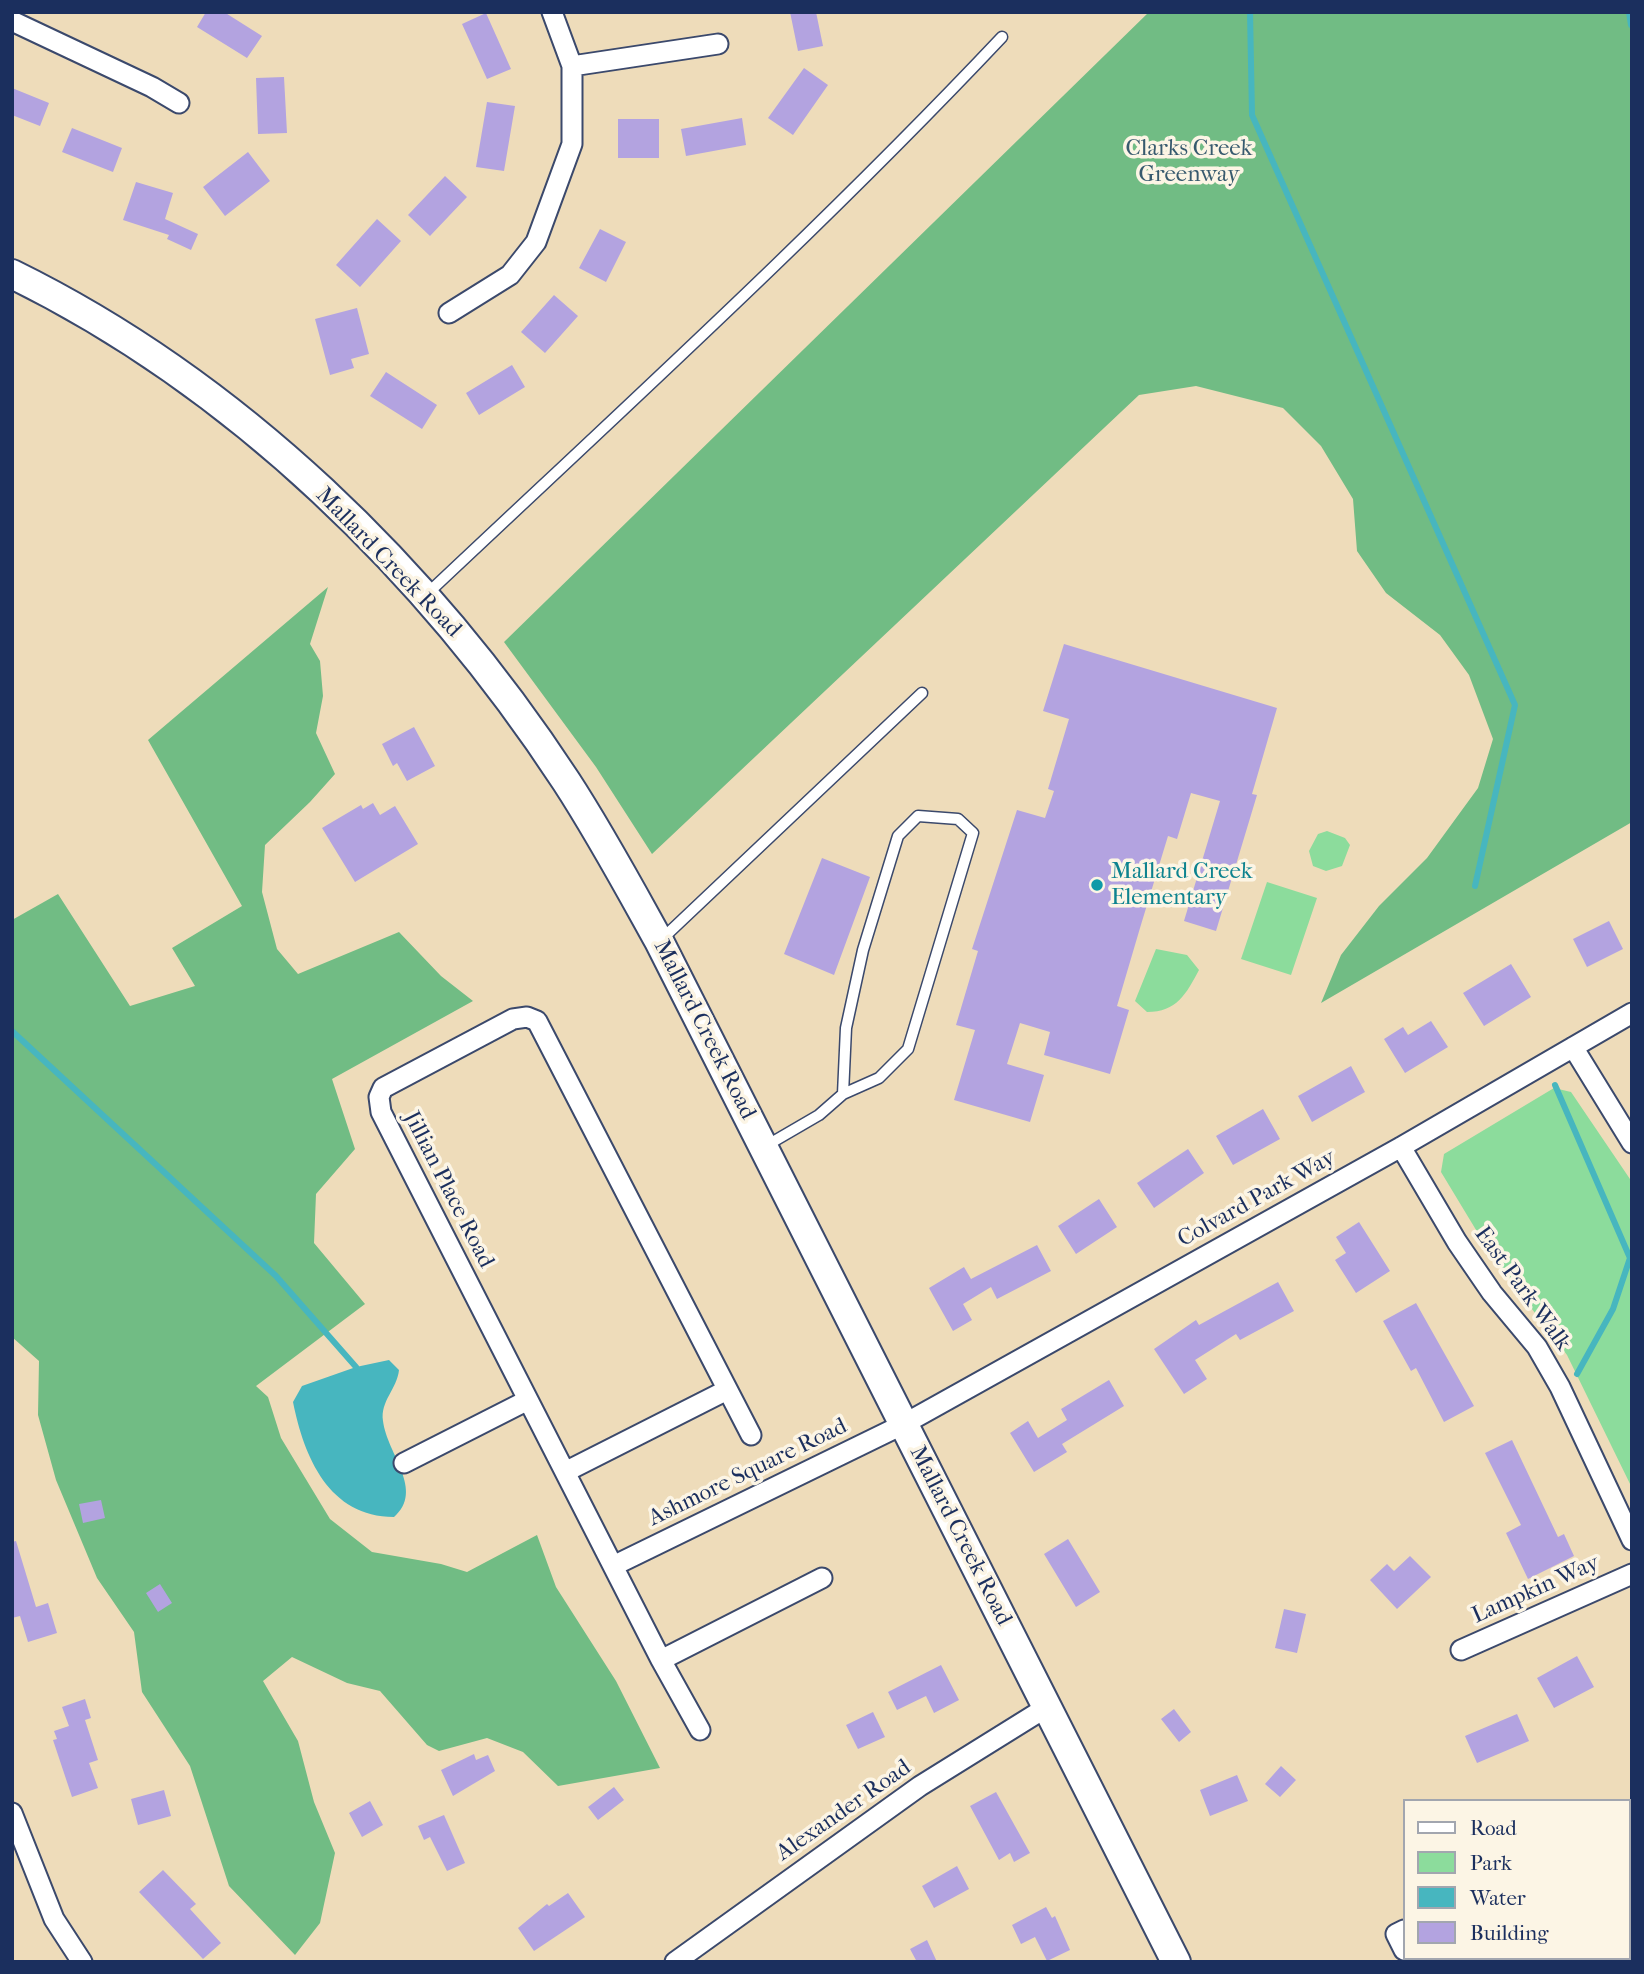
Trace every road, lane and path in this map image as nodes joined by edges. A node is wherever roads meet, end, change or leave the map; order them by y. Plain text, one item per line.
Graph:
1 (552, 12) edge
2 (12, 20) edge
3 (1002, 37) dead end
4 (718, 44) dead end
5 (572, 66) junction
6 (179, 103) dead end
7 (12, 274) edge
8 (449, 313) dead end
9 (425, 597) junction
10 (922, 693) dead end
11 (659, 942) junction
12 (1632, 1013) edge
13 (1573, 1047) junction
14 (843, 1094) junction
15 (1632, 1143) edge
16 (764, 1147) junction
17 (1401, 1147) junction
18 (727, 1390) junction
19 (528, 1400) junction
20 (904, 1424) junction
21 (751, 1435) dead end
22 (404, 1463) dead end
23 (565, 1472) junction
24 (1632, 1540) edge
25 (613, 1566) junction
26 (1632, 1574) edge
27 (822, 1578) dead end
28 (1461, 1650) dead end
29 (661, 1660) junction
30 (1047, 1707) junction
31 (700, 1730) dead end
32 (12, 1813) edge
33 (1402, 1931) edge
34 (1402, 1946) edge
35 (82, 1962) edge
36 (675, 1962) edge
37 (1176, 1962) edge

1 - 5 street
2 - 6 street
3 - 9 lane
4 - 5 street
5 - 8 street
7 - 9 main road, Mallard Creek Road
9 - 11 main road, Mallard Creek Road
10 - 11 lane
11 - 16 main road, Mallard Creek Road
12 - 13 street, Colvard Park Way
13 - 15 street
13 - 17 street, Colvard Park Way
14 - 14 lane
14 - 16 lane
16 - 20 main road, Mallard Creek Road
17 - 20 street, Colvard Park Way
17 - 24 street, East Park Walk
18 - 19 street, Jillian Place Road
18 - 21 street, Jillian Place Road
18 - 23 street
19 - 22 street
19 - 23 street, Jillian Place Road
20 - 25 street, Ashmore Square Road
20 - 30 main road, Mallard Creek Road
23 - 25 street, Jillian Place Road
25 - 29 street, Jillian Place Road
26 - 28 street, Lampkin Way
27 - 29 street
29 - 31 street, Jillian Place Road
30 - 36 street, Alexander Road
30 - 37 main road, Mallard Creek Road
32 - 35 street
33 - 34 street

